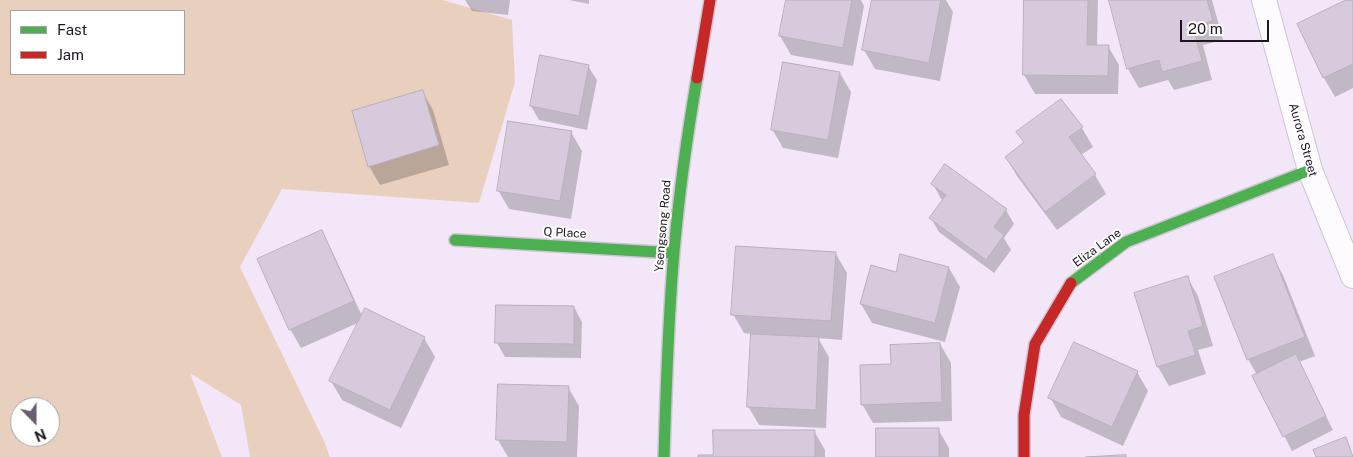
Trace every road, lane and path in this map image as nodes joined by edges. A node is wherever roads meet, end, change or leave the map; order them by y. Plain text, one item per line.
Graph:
1 (710, 0) edge
2 (1264, 0) edge
3 (1310, 170) junction
4 (455, 240) dead end
5 (674, 253) junction
6 (1353, 276) edge
7 (664, 457) edge
8 (1024, 457) edge

1 - 5 street, Ysengsong Road
2 - 3 street, Aurora Street
3 - 6 street, Aurora Street
3 - 8 street, Eliza Lane
4 - 5 street, Q Place
5 - 7 street, Ysengsong Road

